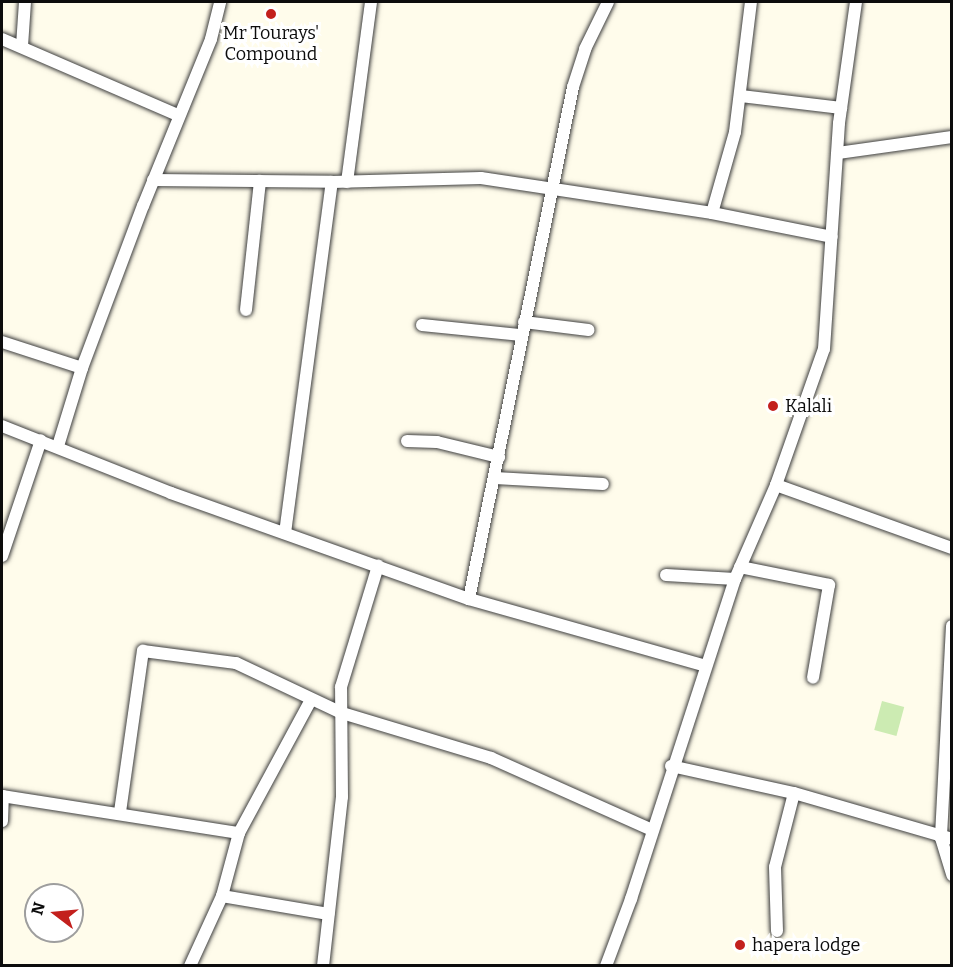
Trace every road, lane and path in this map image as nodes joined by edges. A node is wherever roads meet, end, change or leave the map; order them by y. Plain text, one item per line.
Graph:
1 (25, 2) edge
2 (220, 2) edge
3 (371, 2) edge
4 (608, 2) edge
5 (751, 2) edge
6 (856, 2) edge
7 (2, 39) edge
8 (22, 46) junction
9 (741, 96) junction
10 (841, 108) junction
11 (178, 115) junction
12 (951, 137) edge
13 (838, 153) junction
14 (153, 180) junction
15 (260, 182) junction
16 (332, 182) junction
17 (347, 182) junction
18 (550, 188) junction
19 (712, 213) junction
20 (832, 237) junction
21 (246, 310) dead end
22 (524, 322) junction
23 (422, 325) dead end
24 (589, 330) dead end
25 (521, 335) junction
26 (2, 342) edge
27 (82, 368) junction
28 (2, 426) edge
29 (41, 440) junction
30 (407, 441) dead end
31 (58, 446) junction
32 (499, 457) junction
33 (495, 478) junction
34 (603, 484) dead end
35 (776, 485) junction
36 (285, 533) junction
37 (951, 548) edge
38 (2, 556) edge
39 (378, 566) junction
40 (740, 567) junction
41 (666, 575) dead end
42 (735, 579) junction
43 (469, 600) junction
44 (951, 626) edge
45 (705, 666) junction
46 (813, 678) dead end
47 (311, 700) junction
48 (342, 713) junction
49 (671, 766) junction
50 (794, 793) junction
51 (2, 796) edge
52 (120, 812) junction
53 (2, 821) edge
54 (652, 830) junction
55 (239, 833) junction
56 (946, 838) edge
57 (951, 875) edge
58 (222, 896) junction
59 (328, 914) junction
60 (777, 932) dead end
61 (190, 966) edge
62 (323, 966) edge
63 (606, 966) edge

1 - 8 street
2 - 11 street
3 - 17 street
4 - 18 street
5 - 9 street
6 - 10 street
7 - 8 street
8 - 11 street
9 - 10 street
9 - 19 street
10 - 13 street
11 - 14 street
12 - 13 street
13 - 20 street
14 - 15 street
14 - 27 street
15 - 16 street
15 - 21 street
16 - 17 street
16 - 36 street
17 - 18 street
18 - 19 street
18 - 22 street
19 - 20 street
20 - 35 street
22 - 24 street
22 - 25 street
23 - 25 street
25 - 32 street
26 - 27 street
27 - 31 street
28 - 29 street
29 - 31 street
29 - 38 street
30 - 32 street
31 - 36 street
32 - 33 street
33 - 34 street
33 - 43 street
35 - 37 street
35 - 40 street
36 - 39 street
39 - 43 street
39 - 48 street
40 - 42 street
40 - 46 street
41 - 42 street
42 - 45 street
43 - 45 street
44 - 56 street
45 - 49 street
47 - 48 street
47 - 52 street
47 - 55 street
48 - 54 street
48 - 59 street
49 - 50 street
49 - 54 street
50 - 56 street
50 - 60 street
51 - 52 street
51 - 53 street
52 - 55 street
54 - 63 street
55 - 58 street
56 - 57 street
58 - 59 street
58 - 61 street
59 - 62 street

